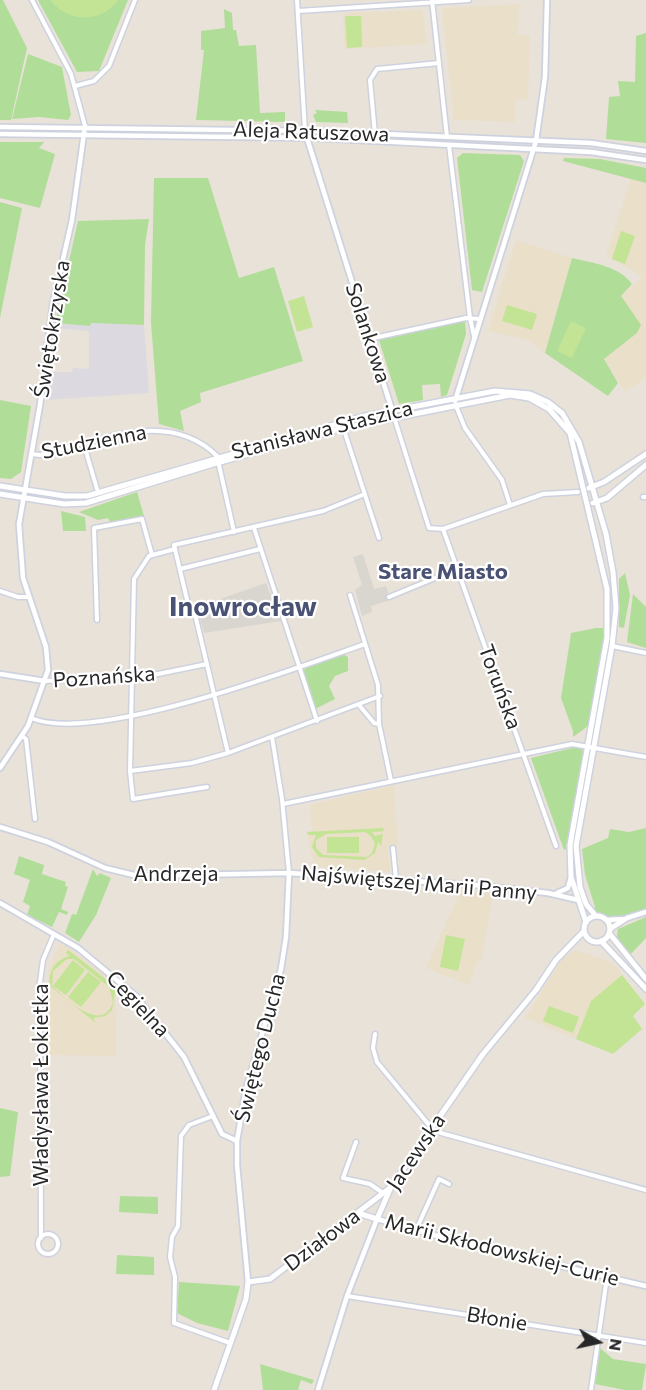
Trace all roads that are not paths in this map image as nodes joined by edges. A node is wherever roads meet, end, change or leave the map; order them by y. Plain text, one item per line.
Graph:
1 (32, 0) edge
2 (135, 0) edge
3 (297, 0) edge
4 (469, 0) edge
5 (547, 0) edge
6 (432, 1) edge
7 (298, 11) junction
8 (439, 63) junction
9 (75, 86) junction
10 (85, 126) junction
11 (0, 127) edge
12 (156, 128) junction
13 (305, 131) junction
14 (0, 134) edge
15 (375, 134) junction
16 (156, 135) junction
17 (86, 136) junction
18 (447, 137) junction
19 (307, 138) junction
20 (536, 141) junction
21 (448, 145) junction
22 (533, 150) junction
23 (646, 151) edge
24 (646, 160) edge
25 (470, 318) junction
26 (480, 319) junction
27 (474, 336) junction
28 (369, 339) junction
29 (455, 402) junction
30 (393, 413) junction
31 (342, 425) junction
32 (84, 445) junction
33 (31, 454) junction
34 (646, 454) edge
35 (218, 459) junction
36 (646, 465) edge
37 (0, 486) edge
38 (588, 488) junction
39 (98, 489) dead end
40 (24, 490) junction
41 (578, 492) dead end
42 (0, 494) edge
43 (365, 494) junction
44 (22, 498) junction
45 (596, 502) junction
46 (589, 504) junction
47 (510, 505) junction
48 (254, 528) junction
49 (443, 529) junction
50 (234, 532) junction
51 (379, 538) dead end
52 (175, 547) junction
53 (260, 549) junction
54 (152, 555) junction
55 (180, 569) junction
56 (457, 569) junction
57 (0, 591) edge
58 (350, 595) dead end
59 (29, 597) junction
60 (389, 597) dead end
61 (97, 620) dead end
62 (365, 644) junction
63 (612, 646) junction
64 (646, 653) edge
65 (207, 664) junction
66 (300, 667) junction
67 (0, 674) edge
68 (132, 676) junction
69 (45, 681) junction
70 (213, 693) junction
71 (380, 696) junction
72 (359, 705) junction
73 (131, 716) junction
74 (31, 718) junction
75 (317, 722) junction
76 (379, 724) junction
77 (22, 736) junction
78 (272, 737) junction
79 (587, 745) junction
80 (594, 748) junction
81 (228, 753) junction
82 (523, 754) junction
83 (646, 757) edge
84 (0, 768) edge
85 (130, 771) junction
86 (391, 781) junction
87 (207, 787) dead end
88 (283, 804) junction
89 (35, 819) dead end
90 (0, 827) edge
91 (556, 846) dead end
92 (393, 848) dead end
93 (289, 873) junction
94 (571, 877) junction
95 (396, 879) junction
96 (548, 893) junction
97 (578, 900) junction
98 (0, 903) edge
99 (646, 912) edge
100 (595, 915) junction
101 (627, 918) junction
102 (607, 920) junction
103 (586, 922) junction
104 (584, 931) junction
105 (610, 931) junction
106 (54, 934) junction
107 (588, 939) junction
108 (601, 941) junction
109 (571, 945) junction
110 (646, 979) edge
111 (646, 989) edge
112 (375, 1034) dead end
113 (213, 1116) junction
114 (431, 1129) junction
115 (237, 1141) junction
116 (356, 1142) dead end
117 (449, 1184) dead end
118 (391, 1187) junction
119 (646, 1191) edge
120 (383, 1193) junction
121 (358, 1213) junction
122 (377, 1219) junction
123 (416, 1230) junction
124 (41, 1238) junction
125 (607, 1277) junction
126 (248, 1282) junction
127 (646, 1286) edge
128 (347, 1296) junction
129 (600, 1335) junction
130 (646, 1343) edge
131 (230, 1344) junction
132 (214, 1390) edge
133 (318, 1390) edge
134 (591, 1390) edge

1 - 9 street, Świętokrzyska
2 - 9 street
3 - 7 street
4 - 6 street
5 - 20 street
6 - 7 street
6 - 8 street
7 - 13 street
8 - 15 street
8 - 18 street
9 - 10 street, Świętokrzyska
10 - 11 street, Aleja Ratuszowa
10 - 12 street, Aleja Ratuszowa
10 - 17 street, Świętokrzyska
12 - 13 street, Aleja Ratuszowa
12 - 16 street
13 - 15 street, Aleja Ratuszowa
14 - 17 street, Aleja Ratuszowa
15 - 18 street, Aleja Ratuszowa
16 - 17 street, Aleja Ratuszowa
16 - 19 street, Aleja Ratuszowa
17 - 33 street, Świętokrzyska
18 - 20 street, Aleja Ratuszowa
19 - 21 street, Aleja Ratuszowa
19 - 28 street, Solankowa
20 - 22 street
20 - 23 street, Aleja Ratuszowa
21 - 22 street, Aleja Ratuszowa
21 - 25 street
22 - 24 street, Aleja Ratuszowa
22 - 26 street
25 - 26 street
25 - 27 street
25 - 28 street
26 - 27 street
27 - 29 street
28 - 30 street, Solankowa
29 - 30 main road, Stanisława Staszica
29 - 38 main road, Stanisława Staszica
29 - 47 street
30 - 31 main road, Stanisława Staszica
30 - 49 street, Solankowa
31 - 35 main road, Stanisława Staszica
31 - 43 street
32 - 33 street, Studzienna
32 - 35 street, Studzienna
32 - 39 street
33 - 40 street, Świętokrzyska
34 - 38 main road
35 - 40 main road, Stanisława Staszica
35 - 44 main road, Stanisława Staszica
35 - 50 street
36 - 45 main road
37 - 40 main road, Stanisława Staszica
38 - 45 main road
38 - 46 main road
40 - 44 street, Świętokrzyska
41 - 47 street
42 - 44 main road, Stanisława Staszica
43 - 48 street
43 - 51 street
44 - 59 street, Świętokrzyska
45 - 46 main road
45 - 63 main road
46 - 79 main road
47 - 49 street
48 - 50 street
48 - 53 street
49 - 56 street, Toruńska
50 - 52 street
52 - 54 street
52 - 55 street
53 - 55 street
53 - 66 street
54 - 61 street
54 - 68 street
55 - 65 street
56 - 60 street
56 - 82 street, Toruńska
57 - 59 street
58 - 62 street
59 - 69 street, Świętokrzyska
62 - 66 street
62 - 71 street
63 - 64 street
63 - 80 main road
65 - 68 street, Poznańska
65 - 70 street
66 - 70 street
66 - 75 street
67 - 69 street, Poznańska
68 - 69 street, Poznańska
68 - 73 street
69 - 74 street, Świętokrzyska
70 - 73 street
70 - 81 street
71 - 72 street
71 - 76 street
72 - 75 street
72 - 76 street
73 - 74 street
73 - 85 street
74 - 77 street, Świętokrzyska
75 - 78 street
76 - 86 street
77 - 84 street, Świętokrzyska
77 - 89 street
78 - 81 street
78 - 88 street, Świętego Ducha
79 - 80 street
79 - 82 street
79 - 94 main road
80 - 83 street
80 - 100 main road
81 - 85 street
82 - 86 street
82 - 91 street, Toruńska
85 - 87 street
86 - 88 street
88 - 93 street, Świętego Ducha
90 - 93 street, Andrzeja
92 - 95 street
93 - 95 street, Najświętszej Marii Panny
93 - 115 street, Świętego Ducha
94 - 96 street, Najświętszej Marii Panny
94 - 97 main road
95 - 96 street, Najświętszej Marii Panny
96 - 97 street, Najświętszej Marii Panny
97 - 103 main road
98 - 106 street, Cegielna
99 - 101 street
100 - 102 main road
100 - 103 main road
101 - 102 street
101 - 105 street
102 - 105 main road
103 - 104 main road
104 - 107 main road
104 - 109 main road, Jacewska
105 - 108 main road
105 - 110 main road
106 - 113 street, Cegielna
106 - 124 street, Władysława Łokietka
107 - 108 main road
107 - 109 main road, Jacewska
108 - 111 main road
109 - 114 main road, Jacewska
112 - 114 street
113 - 115 street, Cegielna
113 - 131 street
114 - 118 main road, Jacewska
114 - 119 street
115 - 126 street, Świętego Ducha
116 - 120 street
117 - 123 street
118 - 120 main road, Działowa
118 - 122 main road, Jacewska
120 - 121 main road, Działowa
121 - 122 main road, Marii Skłodowskiej-Curie
121 - 126 main road, Działowa
122 - 123 street, Marii Skłodowskiej-Curie
122 - 128 street, Jacewska
123 - 125 street, Marii Skłodowskiej-Curie
124 - 124 street
125 - 127 street, Marii Skłodowskiej-Curie
125 - 129 street
126 - 131 main road, Świętego Ducha
128 - 129 street, Błonie
128 - 133 street, Jacewska
129 - 130 street, Błonie
129 - 134 street
131 - 132 main road, Świętego Ducha

